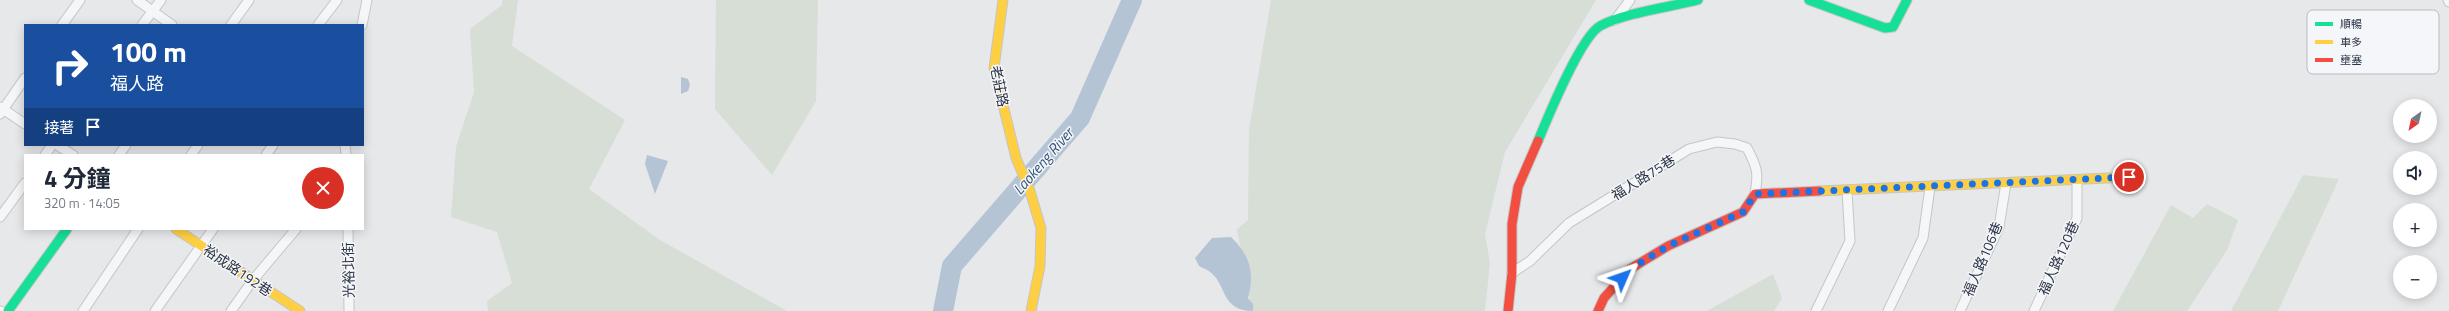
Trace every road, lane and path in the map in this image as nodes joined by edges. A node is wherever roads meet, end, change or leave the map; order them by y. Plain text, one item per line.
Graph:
1 (80, 0) edge
2 (137, 0) edge
3 (161, 0) edge
4 (249, 0) edge
5 (337, 0) edge
6 (367, 0) edge
7 (1003, 0) edge
8 (1630, 0) edge
9 (1698, 0) edge
10 (1809, 0) edge
11 (1907, 0) edge
12 (153, 11) junction
13 (1615, 20) junction
14 (63, 24) edge
15 (143, 24) edge
16 (171, 24) edge
17 (232, 24) edge
18 (319, 24) edge
19 (362, 24) edge
20 (24, 79) edge
21 (1, 110) edge
22 (24, 123) edge
23 (59, 146) edge
24 (197, 146) edge
25 (71, 154) edge
26 (191, 154) edge
27 (2129, 177) dead end
28 (2078, 180) junction
29 (2006, 183) junction
30 (24, 184) edge
31 (1930, 187) junction
32 (1847, 191) junction
33 (1755, 194) junction
34 (0, 218) edge
35 (66, 230) edge
36 (178, 230) edge
37 (212, 230) edge
38 (295, 230) edge
39 (348, 230) edge
40 (134, 231) edge
41 (201, 245) junction
42 (1512, 273) junction
43 (253, 280) junction
44 (8, 311) edge
45 (83, 311) edge
46 (155, 311) edge
47 (231, 311) edge
48 (300, 311) edge
49 (349, 311) edge
50 (1031, 311) edge
51 (1508, 311) edge
52 (1598, 311) edge
53 (1816, 311) edge
54 (1888, 311) edge
55 (1960, 311) edge
56 (2034, 311) edge

1 - 14 street
2 - 12 street
3 - 12 street
4 - 17 street
5 - 18 street
6 - 19 street
7 - 50 street, 老莊路
8 - 13 street
9 - 13 street
10 - 11 street
12 - 15 street
12 - 16 street
13 - 42 street
20 - 21 street
21 - 22 street
23 - 25 street
24 - 26 street
27 - 28 street
28 - 29 street
28 - 56 street, 福人路120巷
29 - 31 street
29 - 55 street, 福人路106巷
30 - 34 street
31 - 32 street
31 - 54 street
32 - 33 street
32 - 53 street
33 - 42 street, 福人路75巷
33 - 52 street
35 - 44 street
36 - 41 street, 裕成路192巷
37 - 41 street
38 - 43 street
39 - 49 street, 光裕北街
40 - 45 street
41 - 43 street, 裕成路192巷
41 - 46 street
42 - 51 street
43 - 47 street
43 - 48 street, 裕成路192巷

